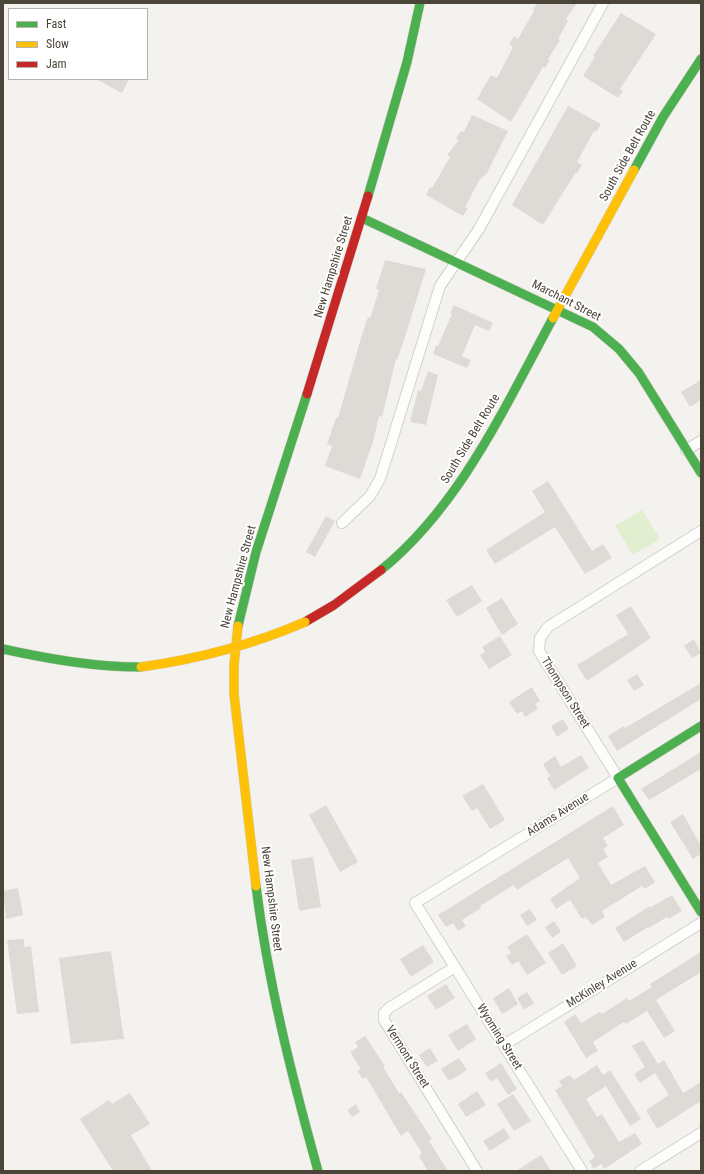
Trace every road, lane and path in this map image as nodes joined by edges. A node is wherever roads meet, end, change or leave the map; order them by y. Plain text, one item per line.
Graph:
1 (420, 3) edge
2 (603, 3) edge
3 (701, 58) edge
4 (362, 218) junction
5 (457, 261) junction
6 (557, 309) junction
7 (701, 441) edge
8 (686, 450) junction
9 (701, 473) edge
10 (342, 523) dead end
11 (701, 531) edge
12 (3, 649) edge
13 (701, 726) edge
14 (618, 778) junction
15 (415, 903) joint
16 (701, 912) edge
17 (701, 923) edge
18 (454, 967) junction
19 (504, 1045) junction
20 (701, 1133) edge
21 (318, 1171) edge
22 (477, 1171) edge
23 (582, 1171) edge
24 (640, 1171) edge

1 - 4 street, New Hampshire Street
2 - 5 street
3 - 6 street, South Side Belt Route
4 - 5 street, Marchant Street
4 - 21 street, New Hampshire Street
5 - 6 street, Marchant Street
5 - 10 street
6 - 8 street, Marchant Street
6 - 12 street, South Side Belt Route, bridge
7 - 8 street
8 - 9 street, Marchant Street
11 - 14 street, Thompson Street
13 - 14 street, Adams Avenue
14 - 15 street, Adams Avenue
14 - 16 street, Thompson Street
15 - 18 street, Wyoming Street
17 - 19 street, McKinley Avenue
18 - 19 street, Wyoming Street
18 - 22 street, Vermont Street
19 - 23 street, Wyoming Street
20 - 24 street

